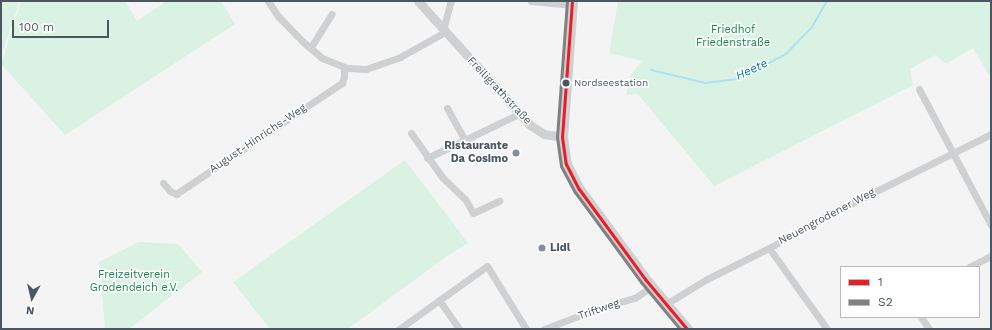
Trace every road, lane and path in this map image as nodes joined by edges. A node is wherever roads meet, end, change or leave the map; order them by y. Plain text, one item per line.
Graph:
1 (268, 1) edge
2 (418, 1) edge
3 (451, 1) edge
4 (530, 1) edge
5 (572, 3) edge
6 (332, 14) dead end
7 (444, 31) junction
8 (310, 48) junction
9 (344, 67) junction
10 (919, 89) dead end
11 (447, 108) dead end
12 (519, 114) junction
13 (411, 133) dead end
14 (991, 134) edge
15 (562, 136) junction
16 (465, 140) junction
17 (954, 153) junction
18 (427, 158) junction
19 (163, 183) dead end
20 (499, 201) dead end
21 (991, 225) edge
22 (769, 248) junction
23 (991, 256) edge
24 (971, 266) edge
25 (652, 287) junction
26 (439, 300) junction
27 (666, 304) junction
28 (922, 318) edge
29 (399, 329) edge
30 (459, 329) edge
31 (526, 329) edge
32 (544, 329) edge
33 (687, 329) edge
34 (827, 329) edge
35 (929, 329) edge

1 - 8 street
2 - 7 street, Freiligrathstraße
3 - 7 street
4 - 5 street
5 - 15 main road
6 - 8 street
7 - 9 street
7 - 12 street, Freiligrathstraße
8 - 9 street
9 - 19 street, August-Hinrichs-Weg
10 - 17 street
11 - 16 street
12 - 15 street, Freiligrathstraße
12 - 16 street
13 - 18 street
14 - 17 street, Neuengrodener Weg
15 - 25 main road
16 - 18 street
17 - 21 street
17 - 22 street, Neuengrodener Weg
18 - 20 street
22 - 27 street, Neuengrodener Weg
22 - 34 street
23 - 24 street
25 - 27 main road
25 - 32 street, Triftweg
26 - 29 street
26 - 30 street
26 - 31 street
27 - 33 main road
28 - 35 street

